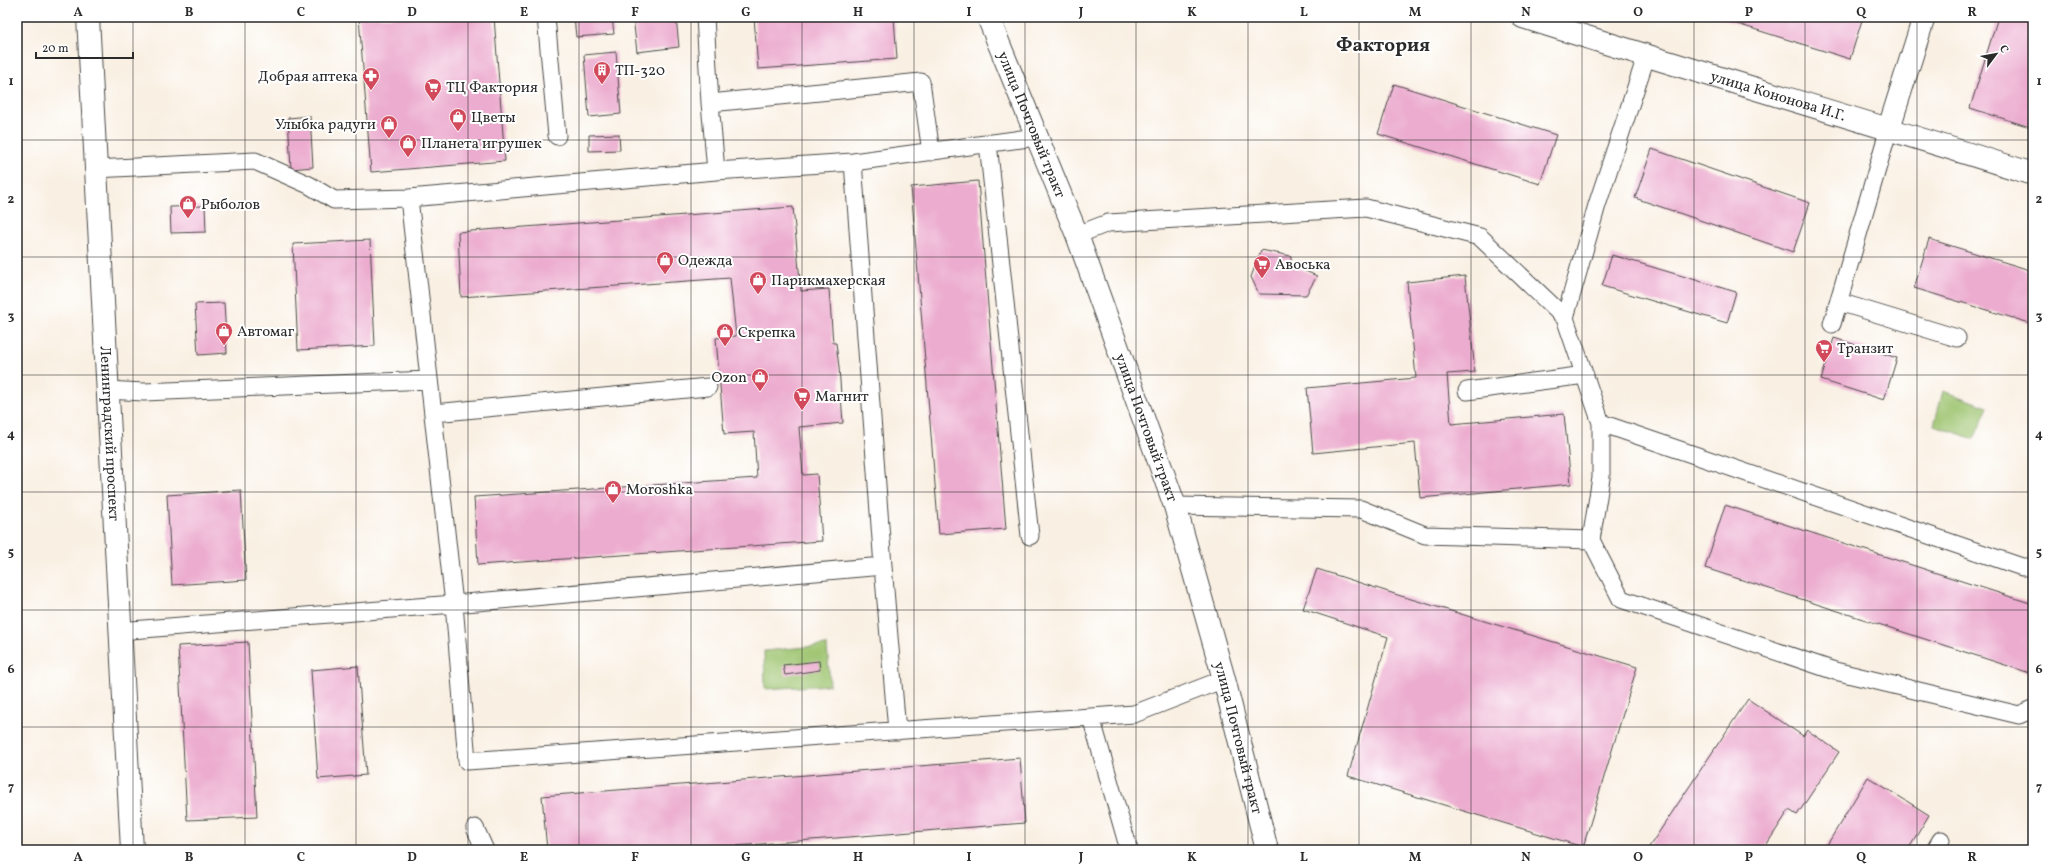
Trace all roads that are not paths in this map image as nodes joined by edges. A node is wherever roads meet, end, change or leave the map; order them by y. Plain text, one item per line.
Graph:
1 (88, 17) edge
2 (546, 17) edge
3 (705, 17) edge
4 (988, 17) edge
5 (1522, 17) edge
6 (1924, 17) edge
7 (1646, 56) junction
8 (710, 102) junction
9 (1889, 128) junction
10 (557, 136) dead end
11 (1036, 137) junction
12 (988, 143) junction
13 (931, 152) junction
14 (853, 162) junction
15 (95, 169) junction
16 (716, 171) junction
17 (2033, 174) edge
18 (409, 198) junction
19 (1077, 235) junction
20 (1839, 302) junction
21 (1565, 318) junction
22 (1832, 324) dead end
23 (1957, 338) dead end
24 (1584, 375) junction
25 (429, 380) junction
26 (708, 387) dead end
27 (106, 390) junction
28 (1467, 391) dead end
29 (434, 413) junction
30 (1601, 423) junction
31 (1175, 506) junction
32 (1030, 536) dead end
33 (1590, 540) junction
34 (882, 566) junction
35 (2033, 566) edge
36 (454, 604) junction
37 (119, 631) junction
38 (1224, 679) junction
39 (2033, 709) edge
40 (1091, 717) junction
41 (897, 731) junction
42 (475, 828) dead end
43 (132, 850) edge
44 (485, 850) edge
45 (1129, 850) edge
46 (1267, 850) edge

1 - 15 street, Ленинградский проспект
2 - 10 lane
3 - 8 lane
4 - 11 street, улица Почтовый тракт
5 - 7 street, улица Кононова И.Г.
6 - 9 street
7 - 9 street, улица Кононова И.Г.
7 - 21 lane
8 - 13 lane
8 - 16 lane
9 - 17 street, улица Кононова И.Г.
9 - 20 lane
11 - 12 lane
11 - 19 street, улица Почтовый тракт
12 - 13 lane
12 - 32 lane
13 - 14 lane
14 - 16 lane
14 - 34 lane
15 - 18 lane
15 - 27 street, Ленинградский проспект
16 - 18 lane
18 - 25 lane
19 - 21 lane
19 - 31 street, улица Почтовый тракт
20 - 22 lane
20 - 23 lane
21 - 24 lane
24 - 28 lane
24 - 30 lane
25 - 27 lane
25 - 29 lane
26 - 29 lane
27 - 37 street, Ленинградский проспект
29 - 36 lane
30 - 33 lane
30 - 35 lane
31 - 33 lane
31 - 38 street, улица Почтовый тракт
33 - 39 lane
34 - 36 lane
34 - 41 lane
36 - 37 lane
36 - 41 lane
37 - 43 street, Ленинградский проспект
38 - 40 lane
38 - 46 street, улица Почтовый тракт
40 - 41 lane
40 - 45 lane
42 - 44 lane

